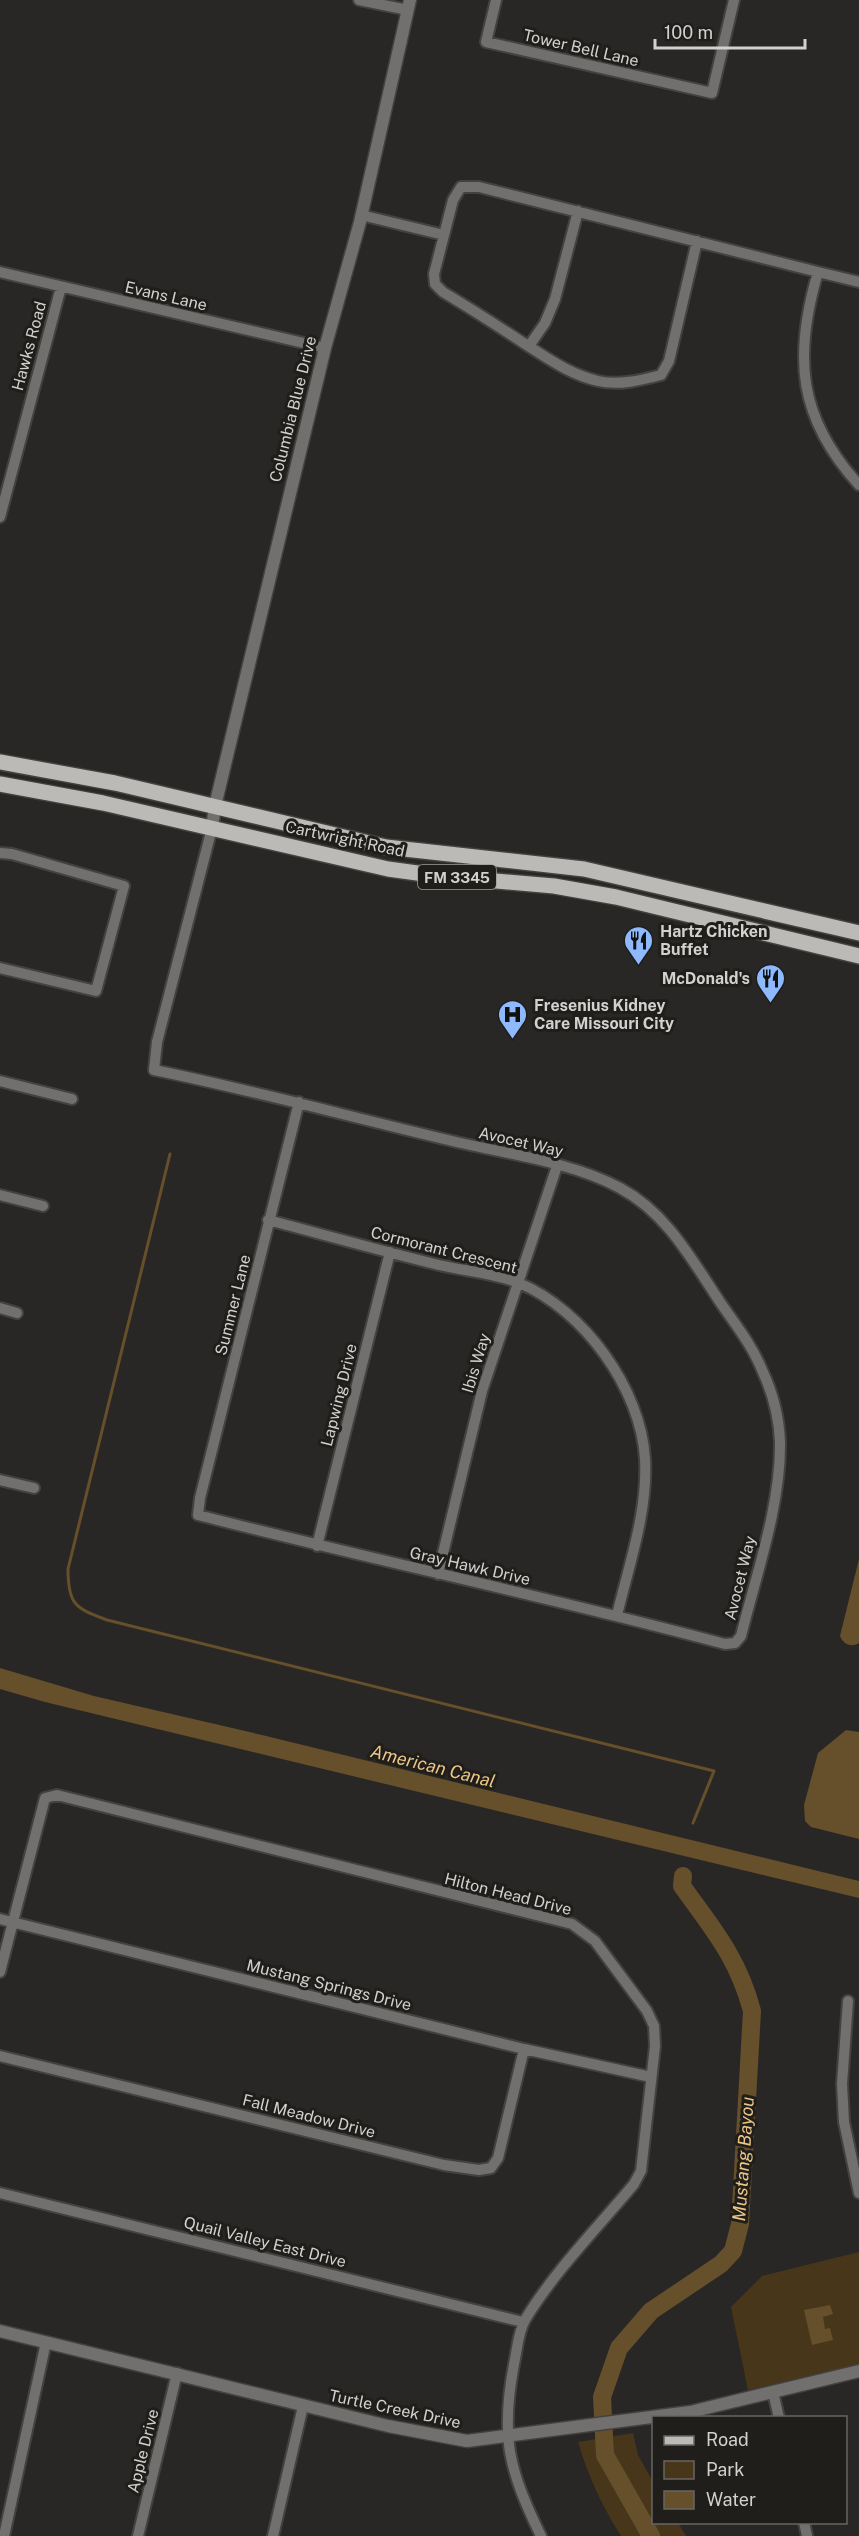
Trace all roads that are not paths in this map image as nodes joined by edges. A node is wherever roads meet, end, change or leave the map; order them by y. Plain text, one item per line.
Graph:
1 (359, 0) edge
2 (496, 0) edge
3 (734, 0) edge
4 (409, 5) edge
5 (578, 211) junction
6 (362, 215) junction
7 (444, 236) junction
8 (697, 241) junction
9 (0, 272) edge
10 (818, 272) junction
11 (859, 282) edge
12 (61, 287) junction
13 (529, 346) junction
14 (325, 348) junction
15 (5, 478) edge
16 (859, 485) edge
17 (0, 517) edge
18 (0, 762) edge
19 (0, 784) edge
20 (215, 806) junction
21 (212, 828) junction
22 (0, 853) edge
23 (440, 854) junction
24 (439, 876) junction
25 (619, 876) junction
26 (616, 897) junction
27 (744, 906) junction
28 (740, 927) junction
29 (859, 933) edge
30 (859, 956) edge
31 (0, 968) edge
32 (0, 1081) edge
33 (72, 1099) dead end
34 (299, 1102) junction
35 (557, 1166) junction
36 (0, 1195) edge
37 (43, 1206) dead end
38 (268, 1220) junction
39 (390, 1252) junction
40 (518, 1282) junction
41 (0, 1308) edge
42 (17, 1313) dead end
43 (0, 1480) edge
44 (33, 1488) dead end
45 (198, 1515) joint
46 (317, 1546) junction
47 (438, 1574) junction
48 (617, 1615) junction
49 (735, 1643) joint
50 (0, 1919) edge
51 (12, 1922) junction
52 (0, 1972) edge
53 (848, 2001) dead end
54 (524, 2049) junction
55 (0, 2056) edge
56 (651, 2078) junction
57 (0, 2193) edge
58 (859, 2193) edge
59 (524, 2322) junction
60 (0, 2331) edge
61 (46, 2342) junction
62 (859, 2371) edge
63 (177, 2373) junction
64 (773, 2392) junction
65 (303, 2406) junction
66 (662, 2416) edge
67 (779, 2416) edge
68 (652, 2418) edge
69 (507, 2436) junction
70 (4, 2536) edge
71 (138, 2536) edge
72 (273, 2536) edge
73 (541, 2536) edge

1 - 4 street
2 - 3 street, Tower Bell Lane
4 - 6 street, Columbia Blue Drive
5 - 7 street
5 - 8 street
5 - 13 street
6 - 7 street
6 - 14 street, Columbia Blue Drive
7 - 13 street
8 - 10 street
8 - 13 street
9 - 12 street, Evans Lane
10 - 11 street
10 - 16 street
12 - 14 street, Evans Lane
12 - 15 street, Hawks Road
14 - 20 street, Columbia Blue Drive
15 - 17 street, Hawks Road
18 - 20 main road, Cartwright Road / FM 3345
19 - 21 main road, Cartwright Road / FM 3345
20 - 21 street, Columbia Blue Drive
20 - 23 main road, Cartwright Road / FM 3345
21 - 24 main road, Cartwright Road / FM 3345
21 - 34 street, Avocet Way
22 - 31 street
23 - 24 main road
23 - 25 main road, Cartwright Road / FM 3345
24 - 26 main road, Cartwright Road / FM 3345
25 - 26 main road
25 - 27 main road, Cartwright Road / FM 3345
26 - 28 main road, Cartwright Road / FM 3345
27 - 28 main road
27 - 29 main road, Cartwright Road / FM 3345
28 - 30 main road, Cartwright Road / FM 3345
32 - 33 street
34 - 35 street, Avocet Way
34 - 38 street, Summer Lane
35 - 40 street, Ibis Way
35 - 49 street, Avocet Way
36 - 37 street
38 - 39 street, Cormorant Crescent
38 - 45 street, Summer Lane
39 - 40 street, Cormorant Crescent
39 - 46 street, Lapwing Drive
40 - 47 street, Ibis Way
40 - 48 street, Cormorant Crescent
41 - 42 street
43 - 44 street
45 - 46 street, Gray Hawk Drive
46 - 47 street, Gray Hawk Drive
47 - 48 street, Gray Hawk Drive
48 - 49 street, Gray Hawk Drive
50 - 51 street, Mustang Springs Drive
51 - 52 street
51 - 54 street, Mustang Springs Drive
51 - 56 street, Hilton Head Drive
53 - 58 street
54 - 55 street, Fall Meadow Drive
54 - 56 street, Mustang Springs Drive
56 - 59 street, Hilton Head Drive
57 - 59 street, Quail Valley East Drive
59 - 69 street, Hilton Head Drive
60 - 61 street, Turtle Creek Drive
61 - 63 street, Turtle Creek Drive
61 - 70 street
62 - 64 street, Turtle Creek Drive
63 - 65 street, Turtle Creek Drive
63 - 71 street, Apple Drive
64 - 66 street, Turtle Creek Drive
64 - 67 street
65 - 69 street, Turtle Creek Drive
65 - 72 street
68 - 69 street, Turtle Creek Drive
69 - 73 street, Hilton Head Drive

